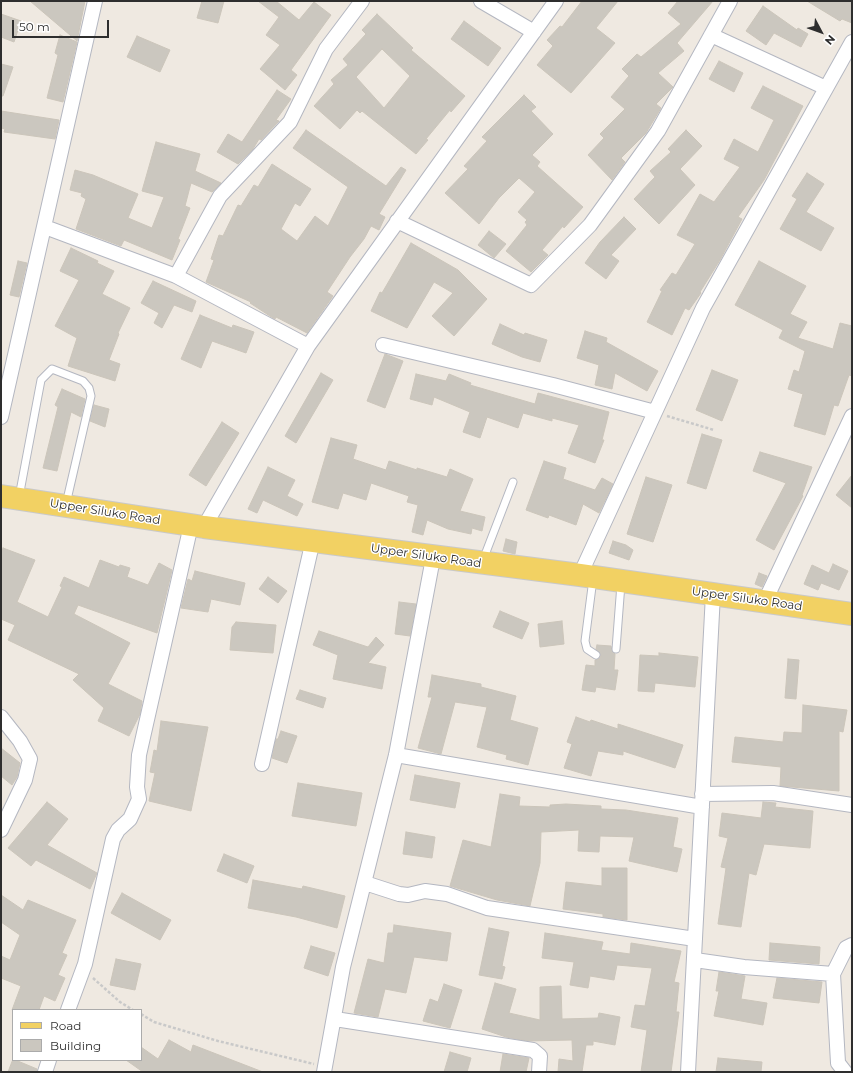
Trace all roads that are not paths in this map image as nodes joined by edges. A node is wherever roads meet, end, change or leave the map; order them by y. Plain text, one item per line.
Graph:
1 (95, 1) edge
2 (362, 1) edge
3 (481, 1) edge
4 (556, 1) edge
5 (730, 1) edge
6 (534, 32) junction
7 (711, 35) junction
8 (852, 42) edge
9 (826, 88) junction
10 (397, 221) junction
11 (45, 227) junction
12 (176, 276) junction
13 (383, 345) dead end
14 (308, 346) junction
15 (655, 412) junction
16 (852, 416) edge
17 (1, 417) edge
18 (513, 482) dead end
19 (10, 497) edge
20 (65, 506) junction
21 (198, 526) junction
22 (313, 540) junction
23 (433, 558) junction
24 (482, 564) junction
25 (587, 576) junction
26 (621, 581) junction
27 (713, 594) junction
28 (765, 601) junction
29 (852, 614) edge
30 (616, 649) dead end
31 (596, 655) dead end
32 (1, 717) edge
33 (396, 756) junction
34 (262, 764) dead end
35 (702, 800) junction
36 (852, 804) edge
37 (1, 830) edge
38 (365, 883) junction
39 (695, 939) junction
40 (852, 945) edge
41 (695, 960) junction
42 (833, 974) junction
43 (68, 1009) edge
44 (335, 1019) junction
45 (49, 1061) edge
46 (328, 1070) edge
47 (45, 1072) edge
48 (539, 1072) edge
49 (688, 1072) edge
50 (846, 1072) edge

1 - 11 street
2 - 12 street
3 - 6 street
4 - 6 street
5 - 7 street
6 - 10 street
7 - 9 street
7 - 10 street
8 - 9 street
9 - 15 street
10 - 14 street
11 - 12 street
11 - 17 street
12 - 14 street
13 - 15 street
14 - 21 street
15 - 25 street
16 - 28 street
18 - 24 lane
19 - 20 main road, Upper Siluko Road
19 - 20 lane
20 - 21 main road, Upper Siluko Road
21 - 22 main road, Upper Siluko Road
21 - 43 street
22 - 23 main road, Upper Siluko Road
22 - 34 street
23 - 24 main road, Upper Siluko Road
23 - 33 street
24 - 25 main road, Upper Siluko Road
25 - 26 main road, Upper Siluko Road
25 - 31 lane
26 - 27 main road, Upper Siluko Road
26 - 30 lane
27 - 28 main road, Upper Siluko Road
27 - 35 street
28 - 29 main road, Upper Siluko Road
32 - 37 street
33 - 35 street
33 - 38 street
35 - 36 street
35 - 39 street
38 - 39 street
38 - 44 street
39 - 41 street
40 - 42 street
41 - 42 street
41 - 49 street
42 - 50 street
44 - 46 street
44 - 48 street
45 - 47 street

